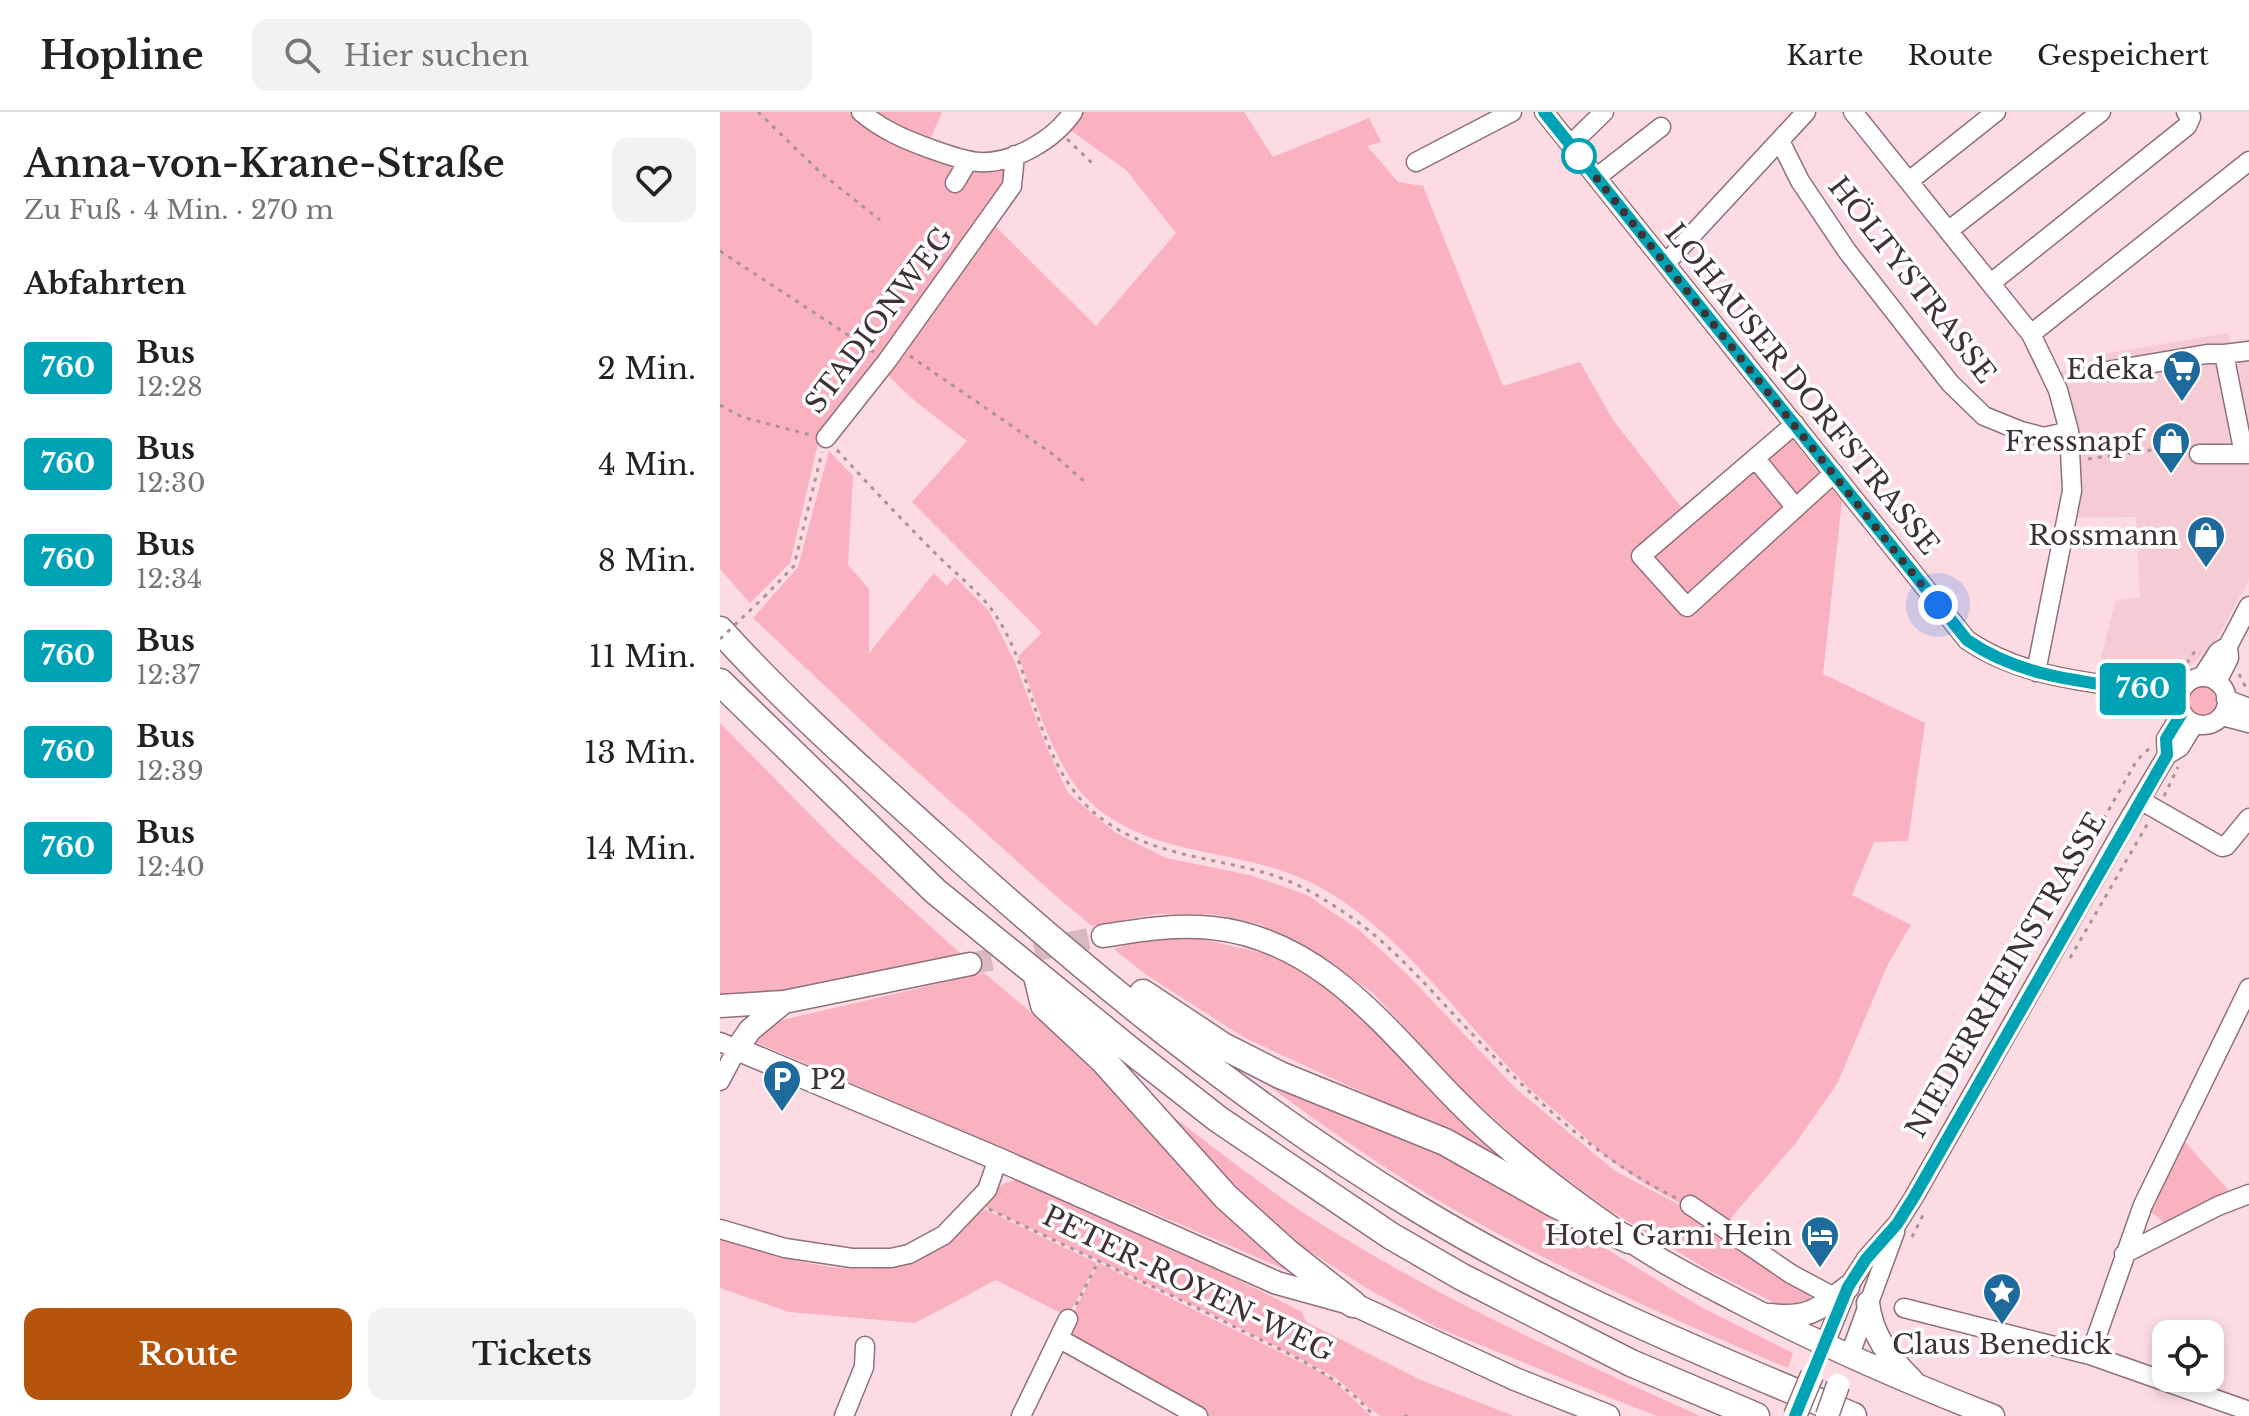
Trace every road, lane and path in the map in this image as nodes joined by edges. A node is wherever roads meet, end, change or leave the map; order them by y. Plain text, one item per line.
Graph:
1 (758, 112) edge
2 (861, 112) edge
3 (1073, 112) edge
4 (1512, 112) edge
5 (1604, 112) edge
6 (1806, 112) edge
7 (1853, 112) edge
8 (1996, 112) edge
9 (2101, 112) edge
10 (2186, 112) edge
11 (1542, 119) edge
12 (1661, 127) dead end
13 (1058, 129) junction
14 (1780, 141) junction
15 (1570, 145) junction
16 (1015, 155) junction
17 (968, 161) junction
18 (2249, 161) edge
19 (1416, 162) dead end
20 (1093, 164) dead end
21 (1597, 177) junction
22 (1909, 181) junction
23 (955, 183) dead end
24 (880, 220) dead end
25 (1948, 231) junction
26 (720, 251) edge
27 (1666, 263) junction
28 (1991, 283) junction
29 (2031, 334) junction
30 (2249, 351) edge
31 (892, 354) junction
32 (2224, 354) junction
33 (2107, 371) dead end
34 (720, 405) edge
35 (1795, 424) junction
36 (2069, 431) junction
37 (826, 438) junction
38 (2199, 454) joint
39 (2246, 454) edge
40 (1755, 458) junction
41 (2072, 462) junction
42 (1834, 473) junction
43 (1086, 483) dead end
44 (1796, 508) junction
45 (2249, 606) edge
46 (720, 630) edge
47 (720, 639) edge
48 (2036, 672) junction
49 (2209, 679) junction
50 (720, 682) edge
51 (2224, 707) junction
52 (2249, 708) edge
53 (2185, 711) junction
54 (2249, 723) edge
55 (2161, 749) junction
56 (2178, 771) dead end
57 (2148, 805) junction
58 (2249, 818) edge
59 (996, 891) junction
60 (1103, 936) tunnel mouth
61 (2070, 957) dead end
62 (970, 964) tunnel mouth
63 (1037, 976) junction
64 (2249, 988) edge
65 (784, 1002) junction
66 (720, 1006) edge
67 (728, 1045) edge
68 (720, 1081) edge
69 (1945, 1098) dead end
70 (998, 1159) junction
71 (2249, 1194) edge
72 (975, 1202) junction
73 (1690, 1205) joint
74 (1924, 1214) dead end
75 (1897, 1224) junction
76 (720, 1229) edge
77 (1629, 1240) junction
78 (1909, 1242) dead end
79 (2124, 1254) junction
80 (1098, 1262) junction
81 (1841, 1292) junction
82 (1868, 1303) junction
83 (1353, 1304) junction
84 (1904, 1308) dead end
85 (1762, 1314) junction
86 (1068, 1319) joint
87 (1060, 1339) junction
88 (865, 1346) dead end
89 (1824, 1346) junction
90 (2090, 1355) junction
91 (1849, 1357) junction
92 (1918, 1387) junction
93 (2249, 1411) edge
94 (844, 1416) edge
95 (1021, 1416) edge
96 (1198, 1416) edge
97 (1374, 1416) edge
98 (1404, 1416) edge
99 (1411, 1416) edge
100 (1608, 1416) edge
101 (1756, 1416) edge
102 (1795, 1416) edge
103 (1827, 1416) edge
104 (1853, 1416) edge
105 (1993, 1416) edge

1 - 24 path
2 - 17 street
3 - 13 street
4 - 19 street
5 - 15 street
6 - 14 street
7 - 22 street
8 - 22 street
9 - 25 street
10 - 28 street
11 - 15 street, LOHAUSER DORFSTRASSE
12 - 21 street
13 - 16 street
13 - 20 path
14 - 27 street
14 - 36 street, HÖLTYSTRASSE
15 - 21 street, LOHAUSER DORFSTRASSE
16 - 17 street
16 - 31 street, STADIONWEG
17 - 23 street
18 - 29 street
21 - 27 street, LOHAUSER DORFSTRASSE
22 - 25 street
25 - 28 street
26 - 31 path
27 - 35 street, LOHAUSER DORFSTRASSE
28 - 29 street
29 - 36 street
30 - 32 street
31 - 37 street, STADIONWEG
31 - 43 path
32 - 33 street
32 - 39 street
34 - 37 path
35 - 40 street
35 - 42 street, LOHAUSER DORFSTRASSE
36 - 41 street
37 - 47 path, STADIONWEG, bridge
37 - 73 path
38 - 39 street
38 - 41 path
40 - 44 street
40 - 44 street
41 - 48 street
42 - 44 street
42 - 48 street, LOHAUSER DORFSTRASSE
45 - 49 street
46 - 59 highway
48 - 53 street, LOHAUSER DORFSTRASSE
49 - 51 street
49 - 53 street, NIEDERRHEINSTRASSE
50 - 63 highway
51 - 52 street
51 - 53 street
51 - 54 street
53 - 55 street, NIEDERRHEINSTRASSE
55 - 57 street, NIEDERRHEINSTRASSE
55 - 69 path
56 - 57 path
57 - 58 street
57 - 61 path
57 - 75 street, NIEDERRHEINSTRASSE
59 - 77 highway
59 - 104 highway
60 - 77 main road
62 - 65 main road
63 - 83 highway
63 - 101 highway
64 - 79 street
65 - 66 main road
65 - 67 main road
67 - 68 street
67 - 70 main road
70 - 72 street
70 - 83 main road
71 - 79 street
72 - 76 street
72 - 80 path, PETER-ROYEN-WEG
73 - 81 street
74 - 78 path
75 - 81 street, NIEDERRHEINSTRASSE
75 - 82 street, NIEDERRHEINSTRASSE
77 - 85 main road
79 - 90 street
80 - 86 path
80 - 97 path, PETER-ROYEN-WEG
81 - 85 main road
81 - 89 street, NIEDERRHEINSTRASSE
82 - 91 street, NIEDERRHEINSTRASSE
82 - 92 main road
83 - 100 main road
84 - 90 street
85 - 89 main road
86 - 87 street
87 - 95 street
87 - 96 street
88 - 94 street
89 - 91 main road
89 - 102 main road, NIEDERRHEINSTRASSE, bridge
90 - 93 street
91 - 92 main road
91 - 103 main road, NIEDERRHEINSTRASSE, bridge
92 - 105 main road
98 - 99 path

